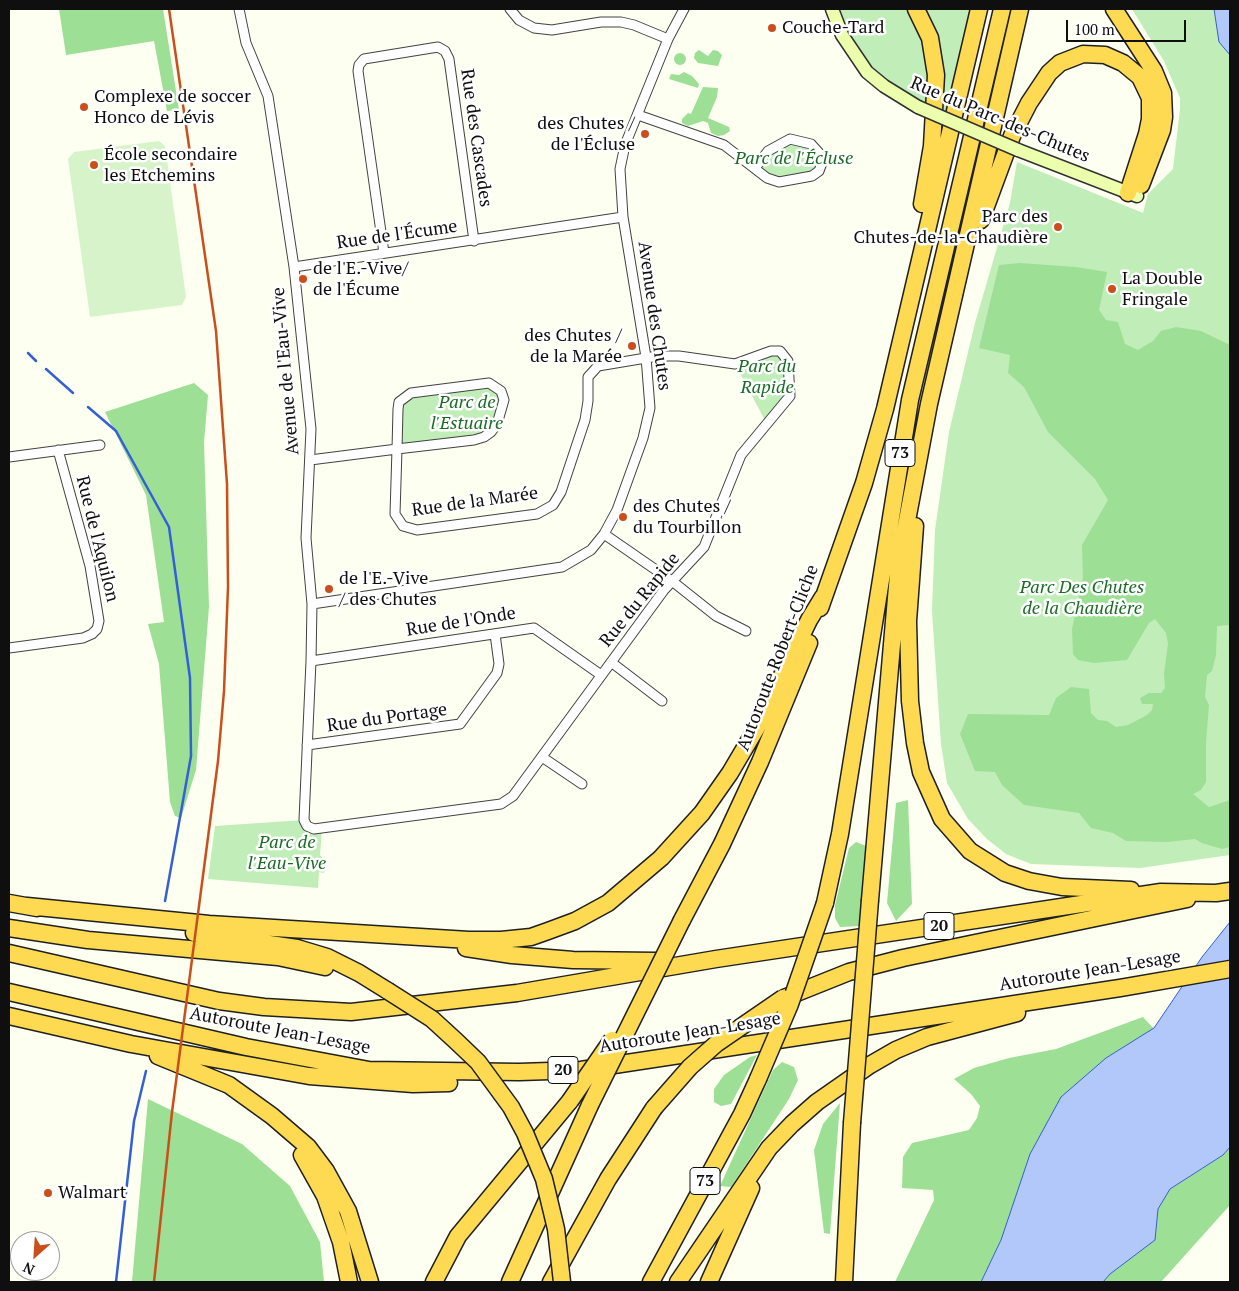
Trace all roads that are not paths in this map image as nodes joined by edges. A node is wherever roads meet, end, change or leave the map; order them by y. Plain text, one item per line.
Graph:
1 (239, 9) edge
2 (510, 9) edge
3 (684, 9) edge
4 (832, 9) edge
5 (916, 9) edge
6 (979, 9) edge
7 (1002, 9) edge
8 (1020, 9) edge
9 (1114, 9) edge
10 (668, 39) junction
11 (638, 115) junction
12 (755, 168) junction
13 (1132, 194) junction
14 (623, 217) junction
15 (474, 241) junction
16 (384, 253) junction
17 (294, 267) junction
18 (954, 292) junction
19 (908, 312) junction
20 (646, 357) junction
21 (100, 445) dead end
22 (397, 449) junction
23 (58, 450) junction
24 (9, 457) edge
25 (310, 460) junction
26 (917, 471) junction
27 (604, 534) junction
28 (672, 581) junction
29 (823, 597) junction
30 (312, 604) junction
31 (746, 631) dead end
32 (495, 634) junction
33 (9, 648) edge
34 (312, 662) junction
35 (611, 662) junction
36 (602, 675) junction
37 (662, 701) dead end
38 (307, 745) junction
39 (542, 757) junction
40 (582, 784) dead end
41 (307, 826) joint
42 (1161, 892) junction
43 (1223, 892) edge
44 (9, 903) edge
45 (27, 906) junction
46 (9, 928) edge
47 (360, 934) junction
48 (9, 953) edge
49 (716, 959) junction
50 (1230, 969) edge
51 (651, 980) junction
52 (1120, 988) junction
53 (388, 991) junction
54 (9, 992) edge
55 (9, 1016) edge
56 (131, 1044) junction
57 (580, 1070) junction
58 (817, 1102) junction
59 (272, 1116) junction
60 (850, 1155) junction
61 (349, 1282) edge
62 (370, 1282) edge
63 (434, 1282) edge
64 (510, 1282) edge
65 (551, 1282) edge
66 (562, 1282) edge
67 (651, 1282) edge
68 (678, 1282) edge
69 (709, 1282) edge
70 (838, 1282) edge
71 (844, 1282) edge

1 - 17 street, Avenue de l'Eau-Vive
2 - 10 street
3 - 10 street, Avenue des Chutes
4 - 13 street, Rue du Parc-des-Chutes, bridge
5 - 19 highway
6 - 19 highway, Autoroute Robert-Cliche / 73
7 - 67 highway, 73, bridge
8 - 18 highway
9 - 13 highway
10 - 11 street, Avenue des Chutes
11 - 12 street
11 - 14 street, Avenue des Chutes
12 - 12 street
13 - 18 highway
14 - 15 street, Rue de l'Écume
14 - 20 street, Avenue des Chutes
15 - 16 street, Rue de l'Écume
15 - 16 street, Rue des Cascades
16 - 17 street, Rue de l'Écume
17 - 25 street, Avenue de l'Eau-Vive
18 - 26 highway
19 - 29 highway, Autoroute Robert-Cliche / 73
20 - 22 street, Rue de la Marée
20 - 27 street, Avenue des Chutes
20 - 28 street, Rue du Rapide
21 - 23 street
22 - 22 street
22 - 25 street
23 - 24 street
23 - 33 street, Rue de l'Aquilon
25 - 30 street, Avenue de l'Eau-Vive
26 - 42 highway
26 - 60 highway, bridge
27 - 28 street
27 - 30 street, Avenue des Chutes
28 - 31 street
28 - 35 street, Rue du Rapide
29 - 47 highway
29 - 51 highway, Autoroute Robert-Cliche / 73, bridge
30 - 34 street, Avenue de l'Eau-Vive
32 - 34 street, Rue de l'Onde
32 - 36 street, Rue de l'Onde
32 - 38 street, Rue du Portage
34 - 38 street, Avenue de l'Eau-Vive
35 - 36 street, Rue du Rapide
35 - 37 street
36 - 39 street, Rue du Rapide
38 - 41 street, Avenue de l'Eau-Vive
39 - 40 street
39 - 41 street, Rue du Rapide
42 - 43 highway, Autoroute Jean-Lesage / 20
42 - 49 highway, Autoroute Jean-Lesage / 20
43 - 65 highway, bridge
44 - 45 highway
45 - 47 highway
45 - 53 highway
46 - 53 highway
47 - 49 highway
48 - 49 highway, Autoroute Jean-Lesage / 20
50 - 52 highway, Autoroute Jean-Lesage / 20
51 - 63 highway, bridge
51 - 64 highway, Autoroute Robert-Cliche / 73, bridge
52 - 57 highway, Autoroute Jean-Lesage / 20
52 - 58 highway
53 - 66 highway, bridge
54 - 57 highway, Autoroute Jean-Lesage / 20
55 - 56 highway
56 - 57 highway
56 - 59 highway
58 - 68 highway
58 - 69 highway
59 - 61 highway
59 - 62 highway
60 - 70 highway
60 - 71 highway

